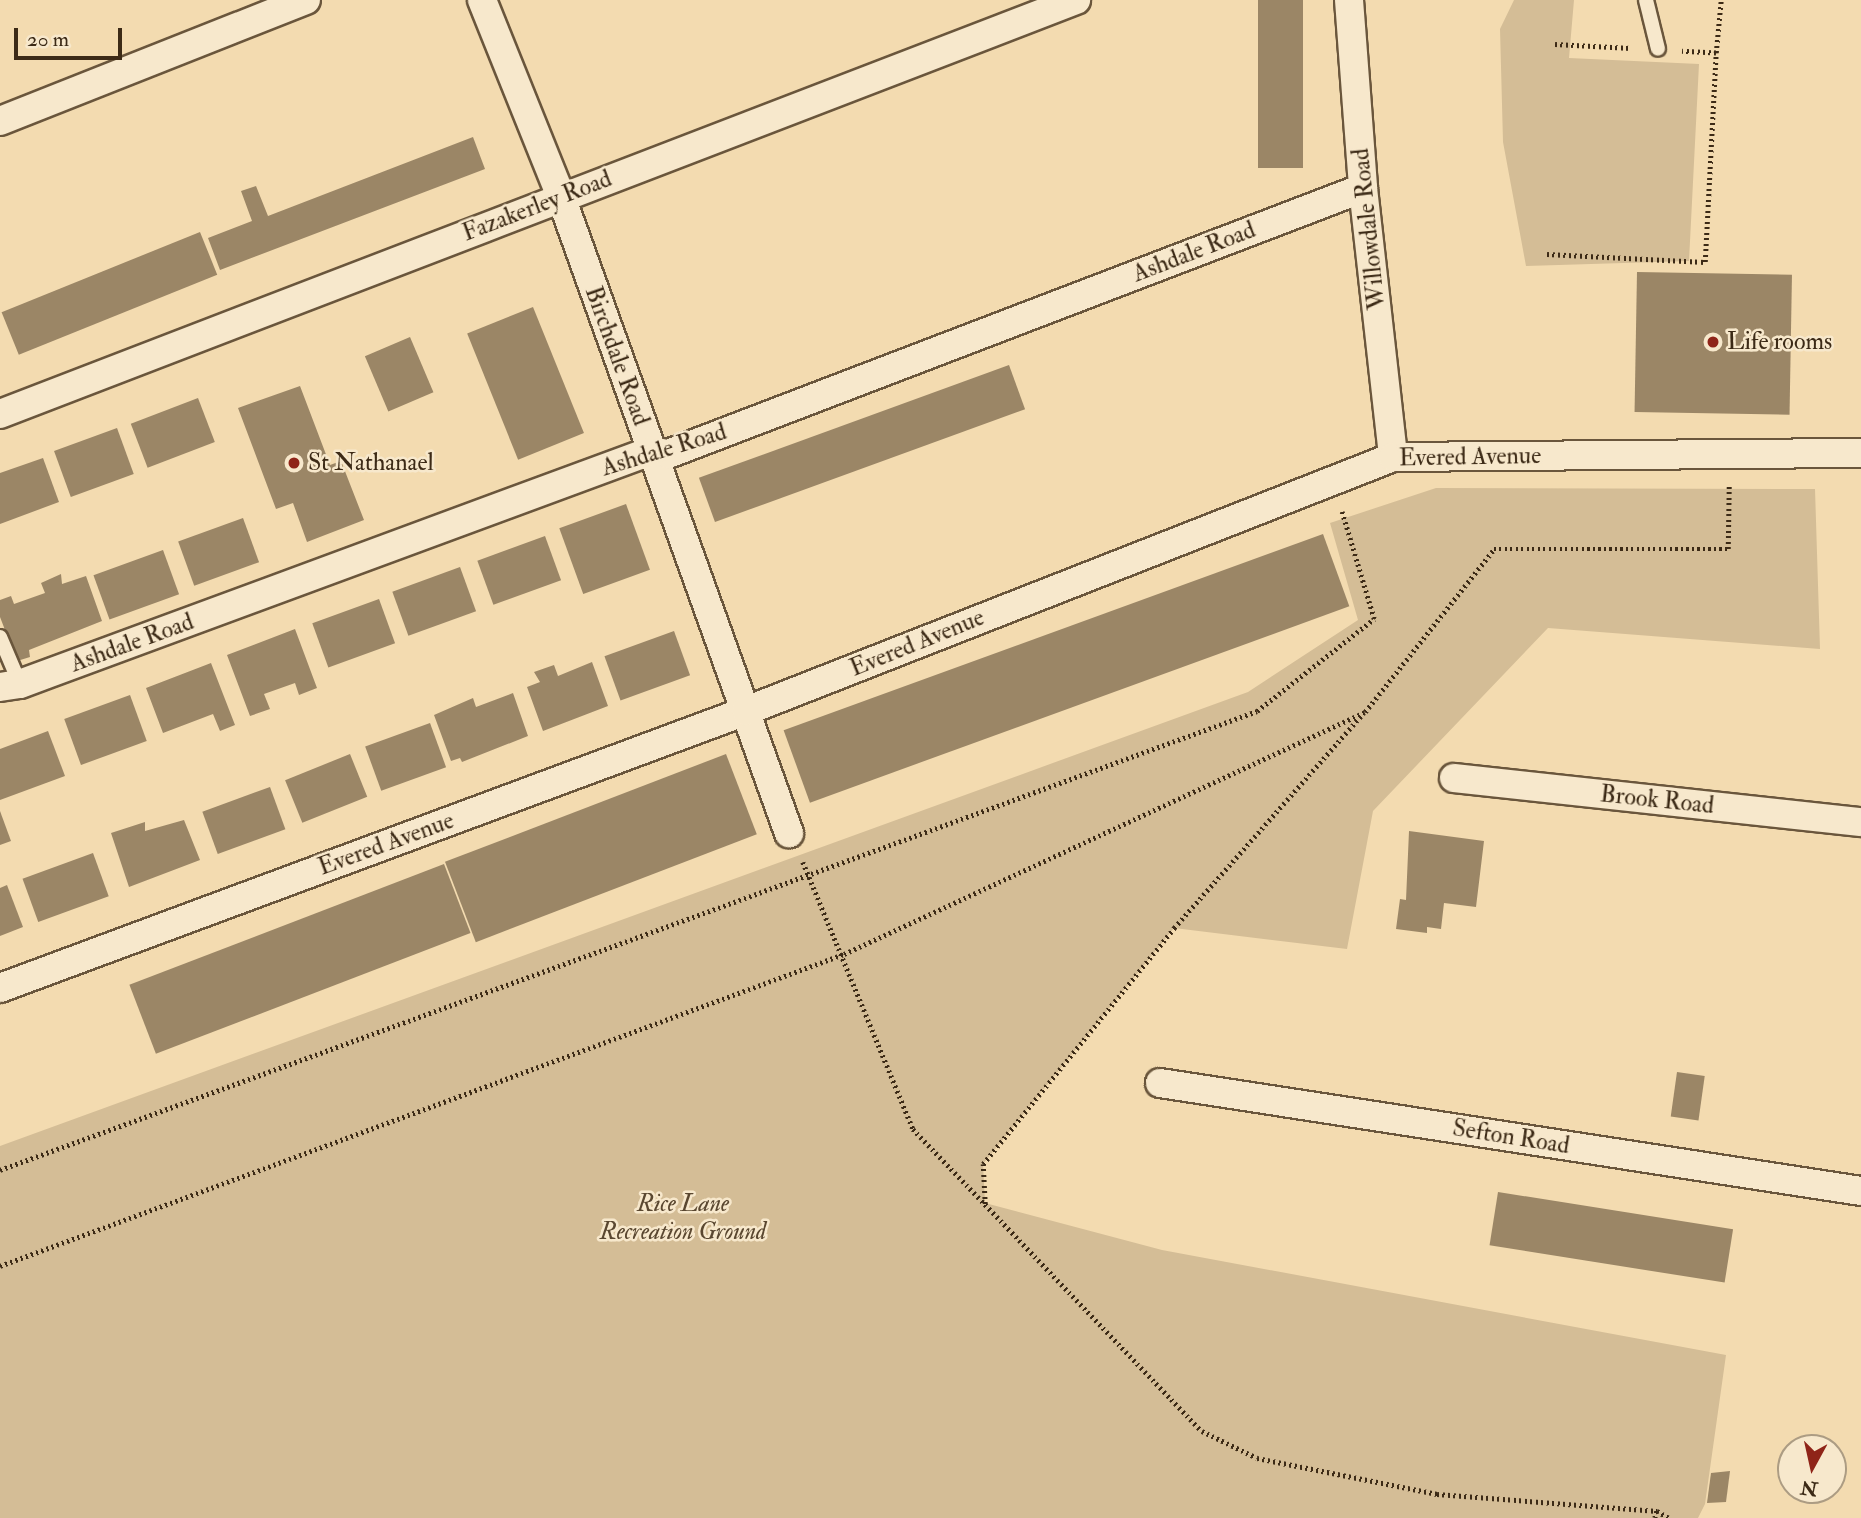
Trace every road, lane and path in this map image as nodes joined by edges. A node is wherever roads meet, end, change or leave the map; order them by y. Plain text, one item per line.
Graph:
1 (306, 0) edge
2 (482, 0) edge
3 (1076, 0) edge
4 (1349, 0) edge
5 (1646, 0) edge
6 (1721, 0) edge
7 (1555, 44) dead end
8 (1658, 49) junction
9 (1716, 52) junction
10 (0, 121) edge
11 (1363, 188) junction
12 (561, 197) junction
13 (1547, 254) dead end
14 (0, 414) edge
15 (651, 451) junction
16 (1730, 453) junction
17 (1861, 453) edge
18 (1393, 457) junction
19 (1332, 479) junction
20 (0, 637) edge
21 (10, 686) edge
22 (746, 711) junction
23 (1365, 712) junction
24 (1454, 778) dead end
25 (1861, 822) edge
26 (789, 833) joint
27 (808, 873) junction
28 (844, 954) junction
29 (0, 988) edge
30 (1160, 1083) dead end
31 (0, 1170) edge
32 (1861, 1191) edge
33 (985, 1204) junction
34 (0, 1266) edge
35 (1657, 1511) junction
36 (1656, 1518) edge
37 (1669, 1518) edge

1 - 10 street
2 - 12 street, Birchdale Road
3 - 12 street, Fazakerley Road
4 - 11 street, Willowdale Road
5 - 8 lane
6 - 9 path
7 - 8 path
8 - 9 path
9 - 13 path
11 - 15 street, Ashdale Road
11 - 18 street, Willowdale Road
12 - 14 street, Fazakerley Road
12 - 15 street, Birchdale Road
15 - 21 street, Ashdale Road
15 - 22 street, Birchdale Road
16 - 17 street, Evered Avenue
16 - 18 street, Evered Avenue
16 - 23 path
18 - 19 street, Evered Avenue
19 - 22 street, Evered Avenue
19 - 27 path
20 - 21 lane
22 - 26 street, Birchdale Road
22 - 29 street, Evered Avenue
23 - 28 path
23 - 33 path
24 - 25 street, Brook Road
26 - 27 path
27 - 28 path
27 - 31 path
28 - 33 path
28 - 34 path
30 - 32 street, Sefton Road
33 - 35 path
35 - 36 path
35 - 37 path

